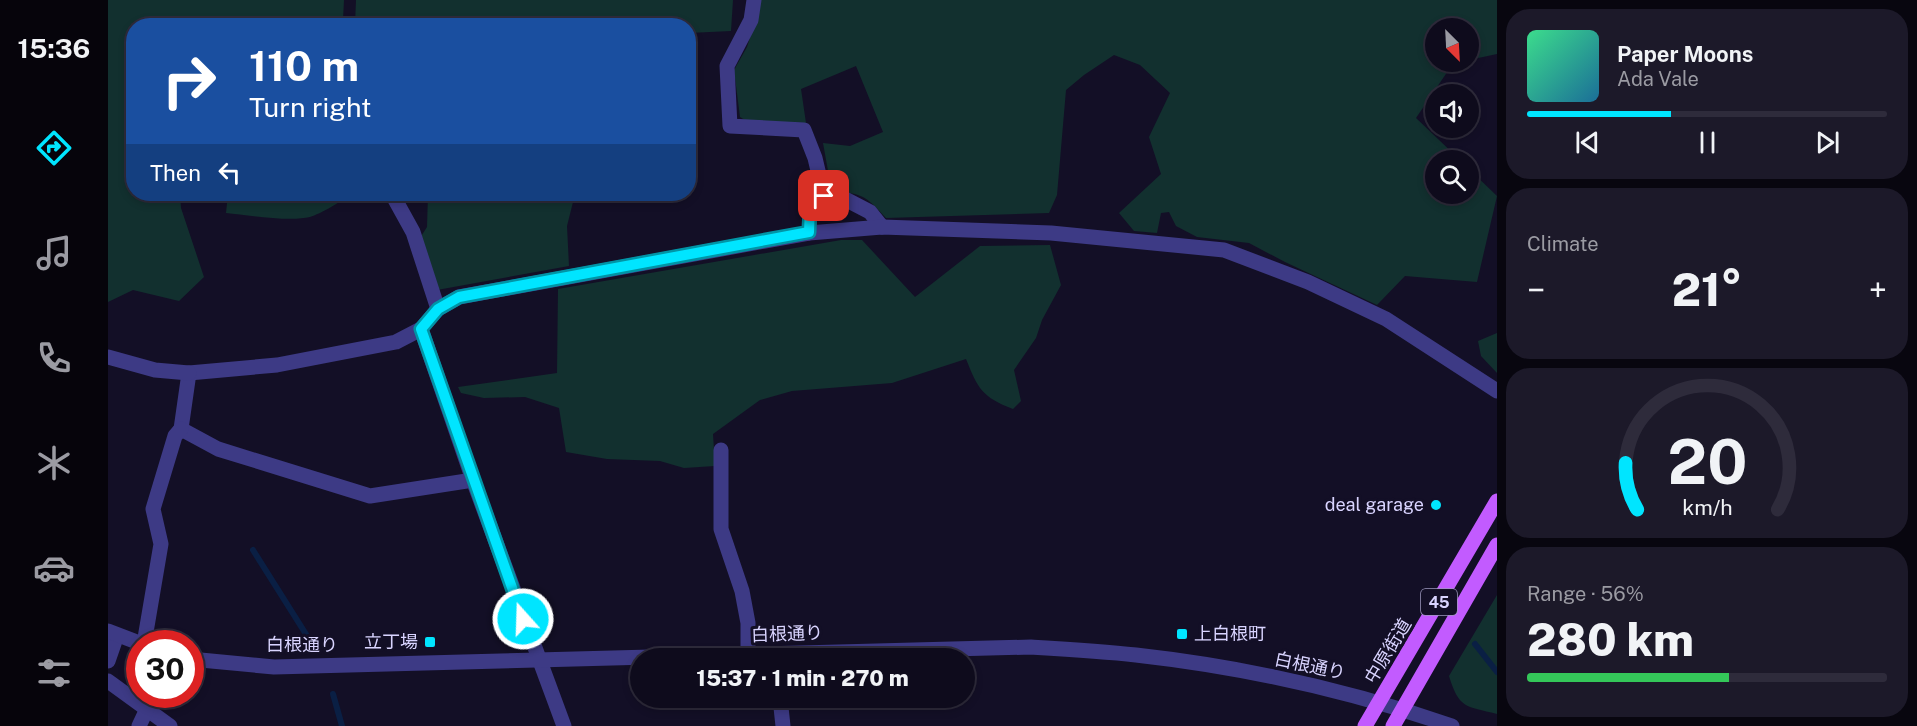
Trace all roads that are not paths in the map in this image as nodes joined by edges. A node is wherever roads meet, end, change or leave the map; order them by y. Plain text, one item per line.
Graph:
1 (754, 0) edge
2 (824, 196) junction
3 (396, 201) edge
4 (882, 227) junction
5 (809, 232) junction
6 (438, 309) junction
7 (421, 329) junction
8 (108, 357) edge
9 (189, 373) junction
10 (1497, 391) edge
11 (182, 429) junction
12 (721, 450) dead end
13 (473, 480) junction
14 (1497, 501) edge
15 (1497, 545) edge
16 (146, 630) edge
17 (112, 633) edge
18 (748, 648) edge
19 (975, 649) edge
20 (630, 657) edge
21 (538, 659) junction
22 (204, 660) edge
23 (108, 661) edge
24 (108, 681) edge
25 (1380, 702) junction
26 (781, 708) edge
27 (147, 709) junction
28 (1403, 709) junction
29 (139, 726) edge
30 (170, 726) edge
31 (564, 726) edge
32 (783, 726) edge
33 (1365, 726) edge
34 (1393, 726) edge
35 (1452, 726) edge

1 - 2 street
2 - 4 street
2 - 5 street
3 - 6 street
4 - 5 street
4 - 10 street
5 - 6 street
6 - 7 street
7 - 9 street
7 - 13 street
8 - 9 street
9 - 11 street
11 - 13 street
11 - 16 street
12 - 18 street
13 - 21 street
14 - 25 main road, 中原街道 / 45
15 - 28 main road, 45
17 - 23 street
19 - 25 street, 白根通り
20 - 21 street, 白根通り
21 - 22 street, 白根通り
21 - 31 street
24 - 27 street
25 - 28 street, 白根通り
25 - 33 main road, 中原街道 / 45
26 - 32 street
27 - 29 street
27 - 30 street
28 - 34 main road, 45
28 - 35 street, 白根通り

